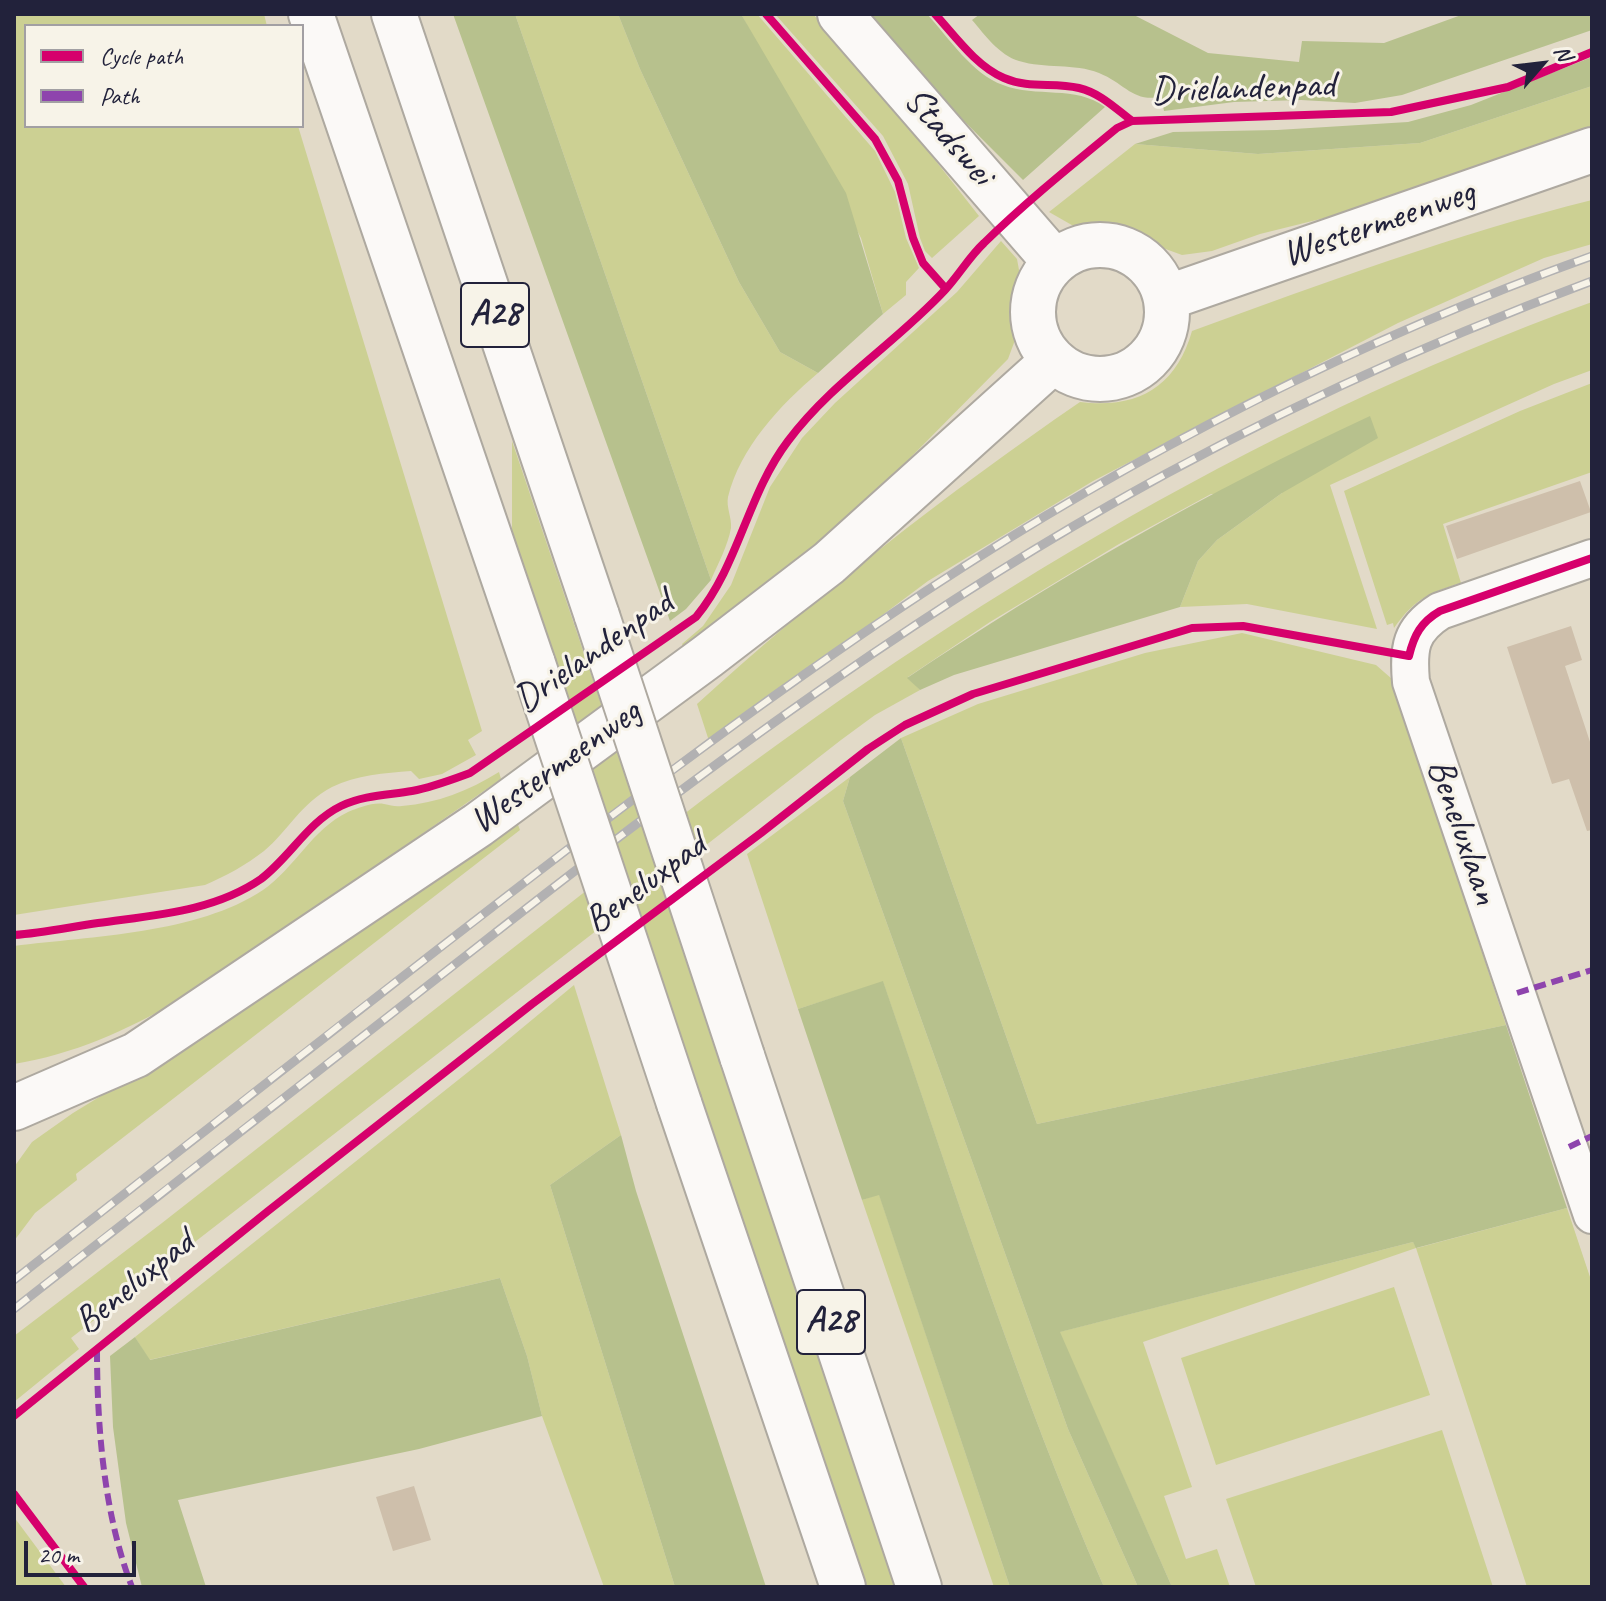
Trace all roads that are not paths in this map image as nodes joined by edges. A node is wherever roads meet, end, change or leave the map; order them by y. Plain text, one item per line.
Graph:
1 (311, 14) edge
2 (394, 14) edge
3 (840, 14) edge
4 (1592, 150) edge
5 (1055, 262) junction
6 (1166, 298) junction
7 (1053, 361) junction
8 (1592, 558) edge
9 (14, 1108) edge
10 (1592, 1215) edge
11 (843, 1587) edge
12 (919, 1587) edge

1 - 11 main road, A28, bridge
2 - 12 main road, A28, bridge
3 - 5 main road, Stadswei
4 - 6 main road, Westermeenweg
5 - 6 main road
5 - 7 main road
6 - 7 main road
7 - 9 main road, Westermeenweg
8 - 10 street, Beneluxlaan

